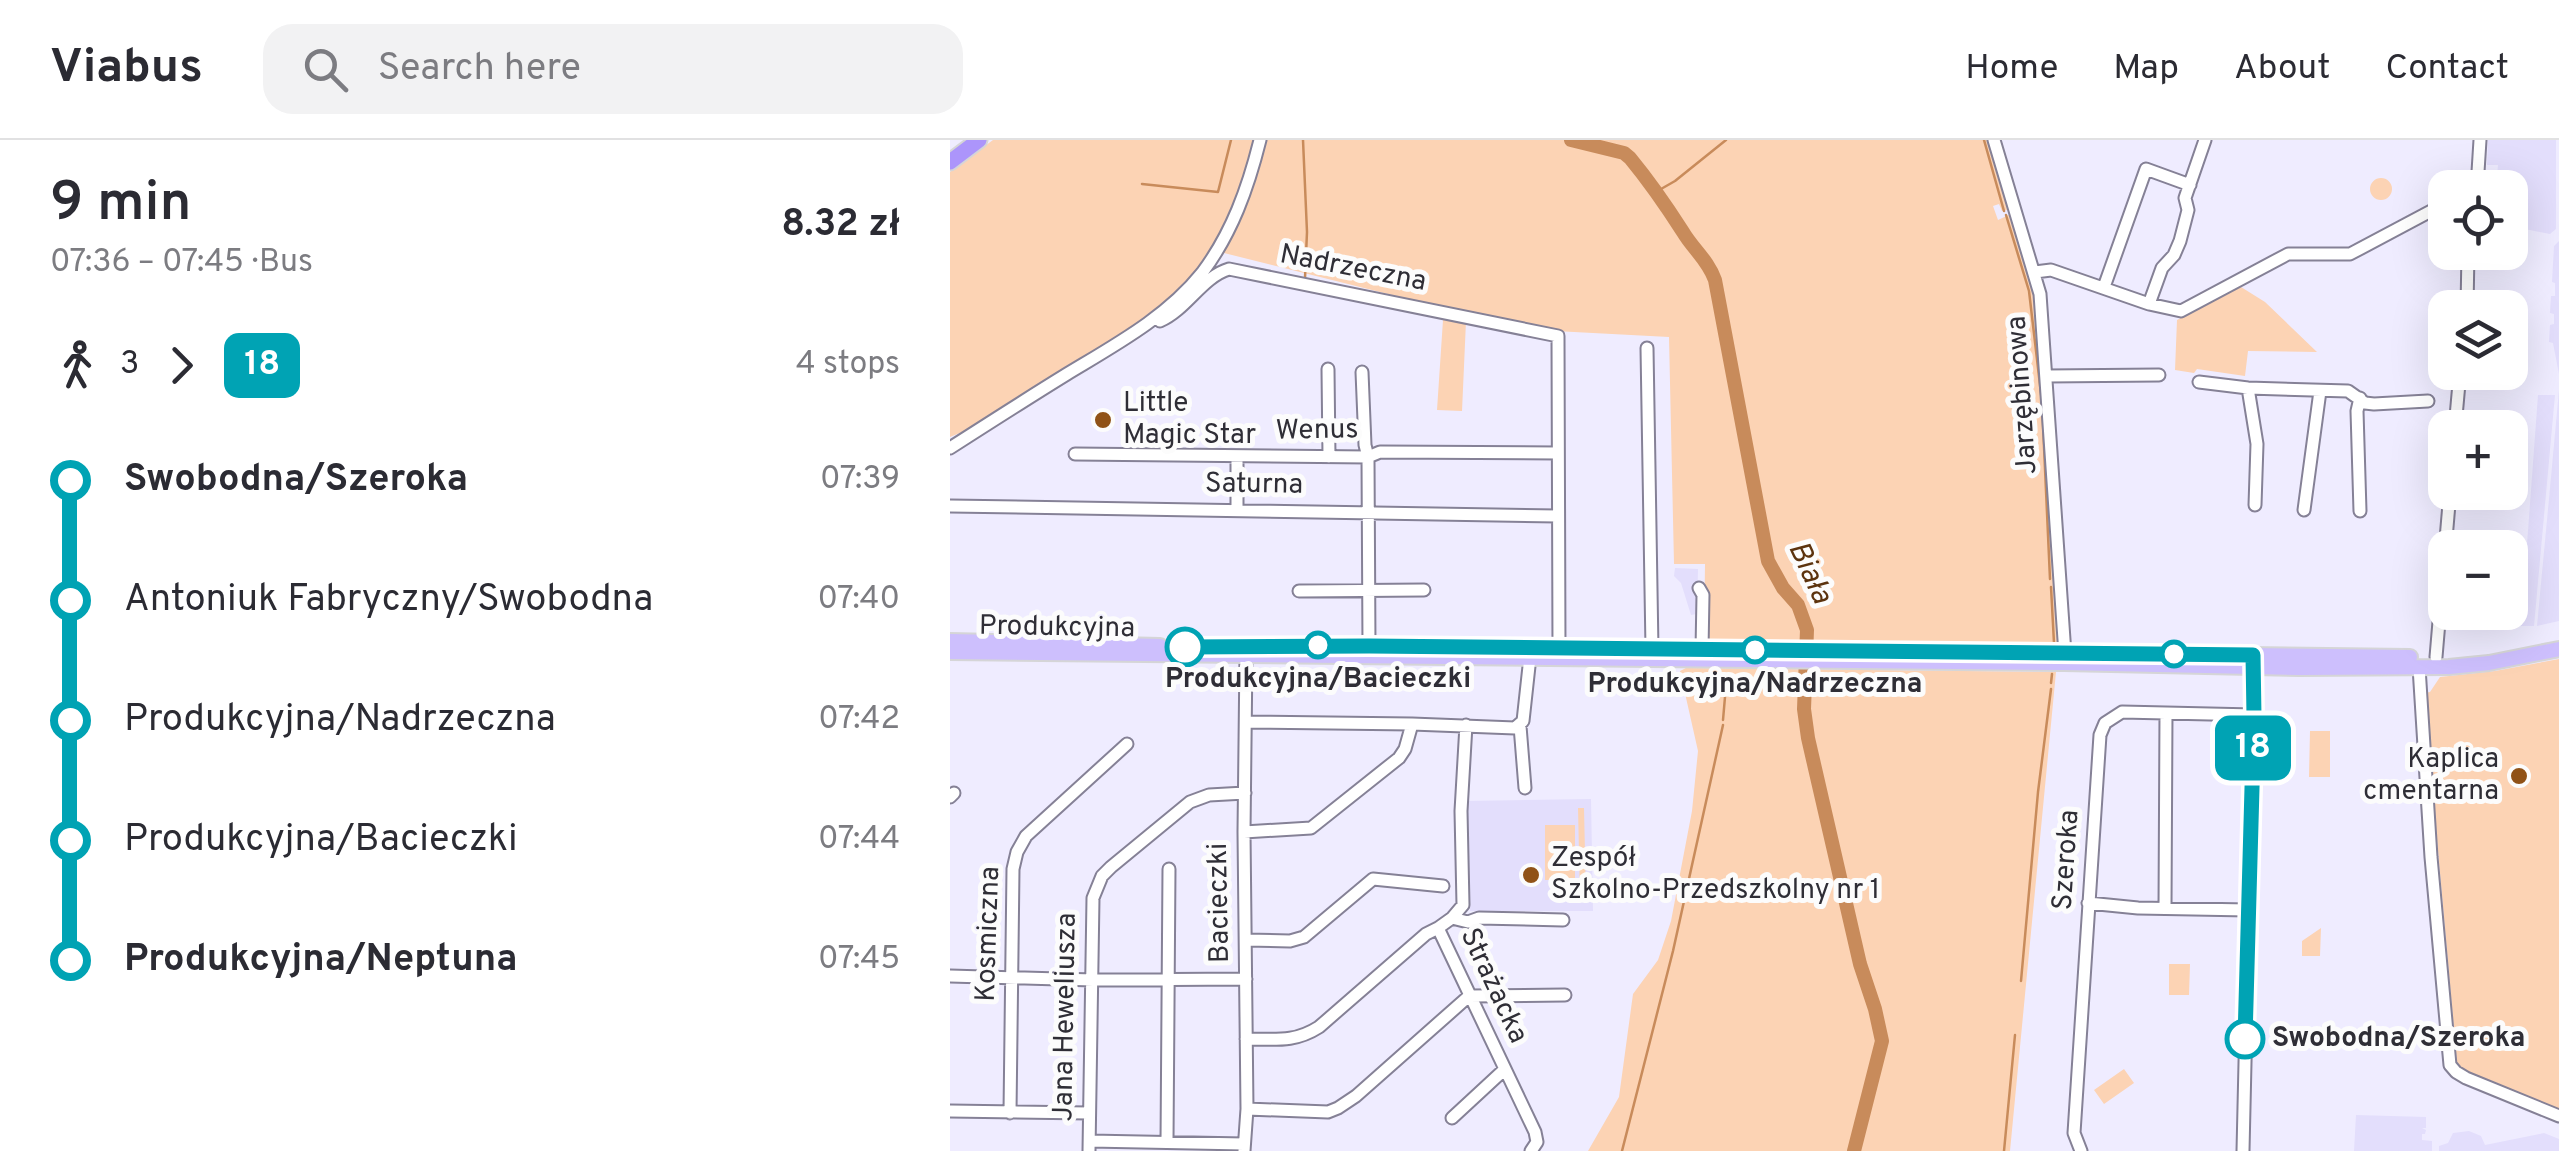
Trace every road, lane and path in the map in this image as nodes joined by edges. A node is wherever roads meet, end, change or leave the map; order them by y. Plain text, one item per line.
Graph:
1 (979, 140) edge
2 (1260, 140) edge
3 (1994, 140) edge
4 (2205, 140) edge
5 (2480, 140) edge
6 (950, 162) edge
7 (2478, 170) edge
8 (2190, 185) junction
9 (2428, 213) edge
10 (2036, 272) junction
11 (2104, 288) junction
12 (2149, 304) junction
13 (1156, 317) junction
14 (1646, 348) dead end
15 (1328, 370) dead end
16 (1362, 372) dead end
17 (2159, 375) dead end
18 (2047, 376) junction
19 (2199, 382) dead end
20 (2248, 388) junction
21 (2320, 390) junction
22 (2360, 398) junction
23 (2428, 401) dead end
24 (950, 448) edge
25 (1558, 453) junction
26 (1075, 454) dead end
27 (1238, 456) junction
28 (1329, 457) junction
29 (1368, 458) junction
30 (2255, 504) dead end
31 (950, 506) edge
32 (1237, 510) junction
33 (2304, 510) dead end
34 (2448, 510) edge
35 (2360, 511) dead end
36 (1368, 512) junction
37 (1558, 516) junction
38 (1699, 588) dead end
39 (1424, 590) dead end
40 (1299, 591) dead end
41 (1367, 592) junction
42 (2559, 640) edge
43 (950, 641) edge
44 (1560, 648) junction
45 (1652, 649) junction
46 (2559, 649) edge
47 (1246, 650) junction
48 (1702, 650) junction
49 (1369, 651) junction
50 (950, 652) edge
51 (1798, 655) junction
52 (1530, 657) junction
53 (2064, 658) junction
54 (2436, 658) junction
55 (2254, 661) junction
56 (2420, 667) junction
57 (2166, 713) junction
58 (2254, 716) junction
59 (1246, 722) junction
60 (1412, 724) junction
61 (1466, 725) junction
62 (1520, 726) junction
63 (1127, 744) dead end
64 (1525, 788) dead end
65 (1245, 793) junction
66 (1244, 832) junction
67 (1169, 870) dead end
68 (1444, 886) dead end
69 (2088, 904) junction
70 (2165, 908) junction
71 (2248, 910) junction
72 (1452, 918) junction
73 (1563, 920) dead end
74 (1438, 928) junction
75 (1246, 940) junction
76 (950, 976) edge
77 (1013, 977) junction
78 (1169, 977) junction
79 (1246, 979) junction
80 (1092, 980) junction
81 (1565, 995) dead end
82 (1468, 996) junction
83 (1246, 1039) junction
84 (1505, 1070) junction
85 (1246, 1109) junction
86 (950, 1111) edge
87 (1010, 1113) junction
88 (1089, 1113) junction
89 (2559, 1116) edge
90 (1452, 1118) dead end
91 (1167, 1142) junction
92 (1090, 1146) edge
93 (1244, 1148) edge
94 (1530, 1151) edge
95 (2081, 1151) edge
96 (2243, 1151) edge

1 - 6 highway
2 - 13 street
3 - 10 street, Jarzębinowa
4 - 8 street
5 - 7 street
8 - 11 street
8 - 12 street
9 - 12 street
10 - 11 street
10 - 18 street, Jarzębinowa
11 - 12 street
13 - 24 street
13 - 25 street, Nadrzeczna
14 - 45 street
15 - 28 street
16 - 29 street
17 - 18 street
18 - 53 street, Jarzębinowa
19 - 20 street
20 - 21 street
20 - 30 street
21 - 22 street
21 - 33 street
22 - 23 street
22 - 35 street
25 - 29 street, Wenus
25 - 37 street
26 - 27 street, Wenus
27 - 28 street, Wenus
27 - 32 street
28 - 29 street, Wenus
29 - 36 street
31 - 32 street, Saturna
32 - 36 street, Saturna
34 - 54 street
36 - 37 street, Saturna
36 - 41 street
37 - 44 street
38 - 48 street
39 - 41 street
40 - 41 street
41 - 49 street
42 - 54 main road
43 - 47 main road, Produkcyjna
44 - 45 main road, Produkcyjna
44 - 49 main road, Produkcyjna
45 - 48 main road, Produkcyjna
46 - 56 main road
47 - 49 main road, Produkcyjna
47 - 50 main road, Produkcyjna
47 - 59 street, Bacieczki
48 - 51 main road, Produkcyjna
49 - 52 main road, Produkcyjna
51 - 52 main road, Produkcyjna
51 - 53 main road, Produkcyjna
52 - 62 street
53 - 55 main road, Produkcyjna
54 - 55 main road
55 - 56 main road
55 - 58 street
56 - 89 street
57 - 58 street, Szeroka
57 - 69 street, Szeroka
57 - 70 street
58 - 71 street
59 - 60 street
59 - 65 street, Bacieczki
60 - 61 street
60 - 66 street
61 - 62 street
61 - 72 street, Strażacka
62 - 64 street
63 - 77 street, Kosmiczna
65 - 66 street, Bacieczki
65 - 80 street, Jana Heweliusza
66 - 75 street, Bacieczki
67 - 78 street
68 - 75 street
69 - 70 street
69 - 95 street, Szeroka
70 - 71 street
71 - 96 street
72 - 73 street
72 - 74 street, Strażacka
74 - 82 street, Strażacka
74 - 83 street
75 - 79 street, Bacieczki
76 - 77 street
77 - 80 street
77 - 87 street, Kosmiczna
78 - 79 street
78 - 80 street
78 - 91 street
79 - 83 street, Bacieczki
80 - 88 street, Jana Heweliusza
81 - 82 street
82 - 84 street, Strażacka
82 - 85 street
83 - 85 street, Bacieczki
84 - 90 street
84 - 94 street, Strażacka
85 - 93 street, Bacieczki
86 - 87 street
87 - 88 street
88 - 92 street, Jana Heweliusza
91 - 92 street
91 - 93 street

